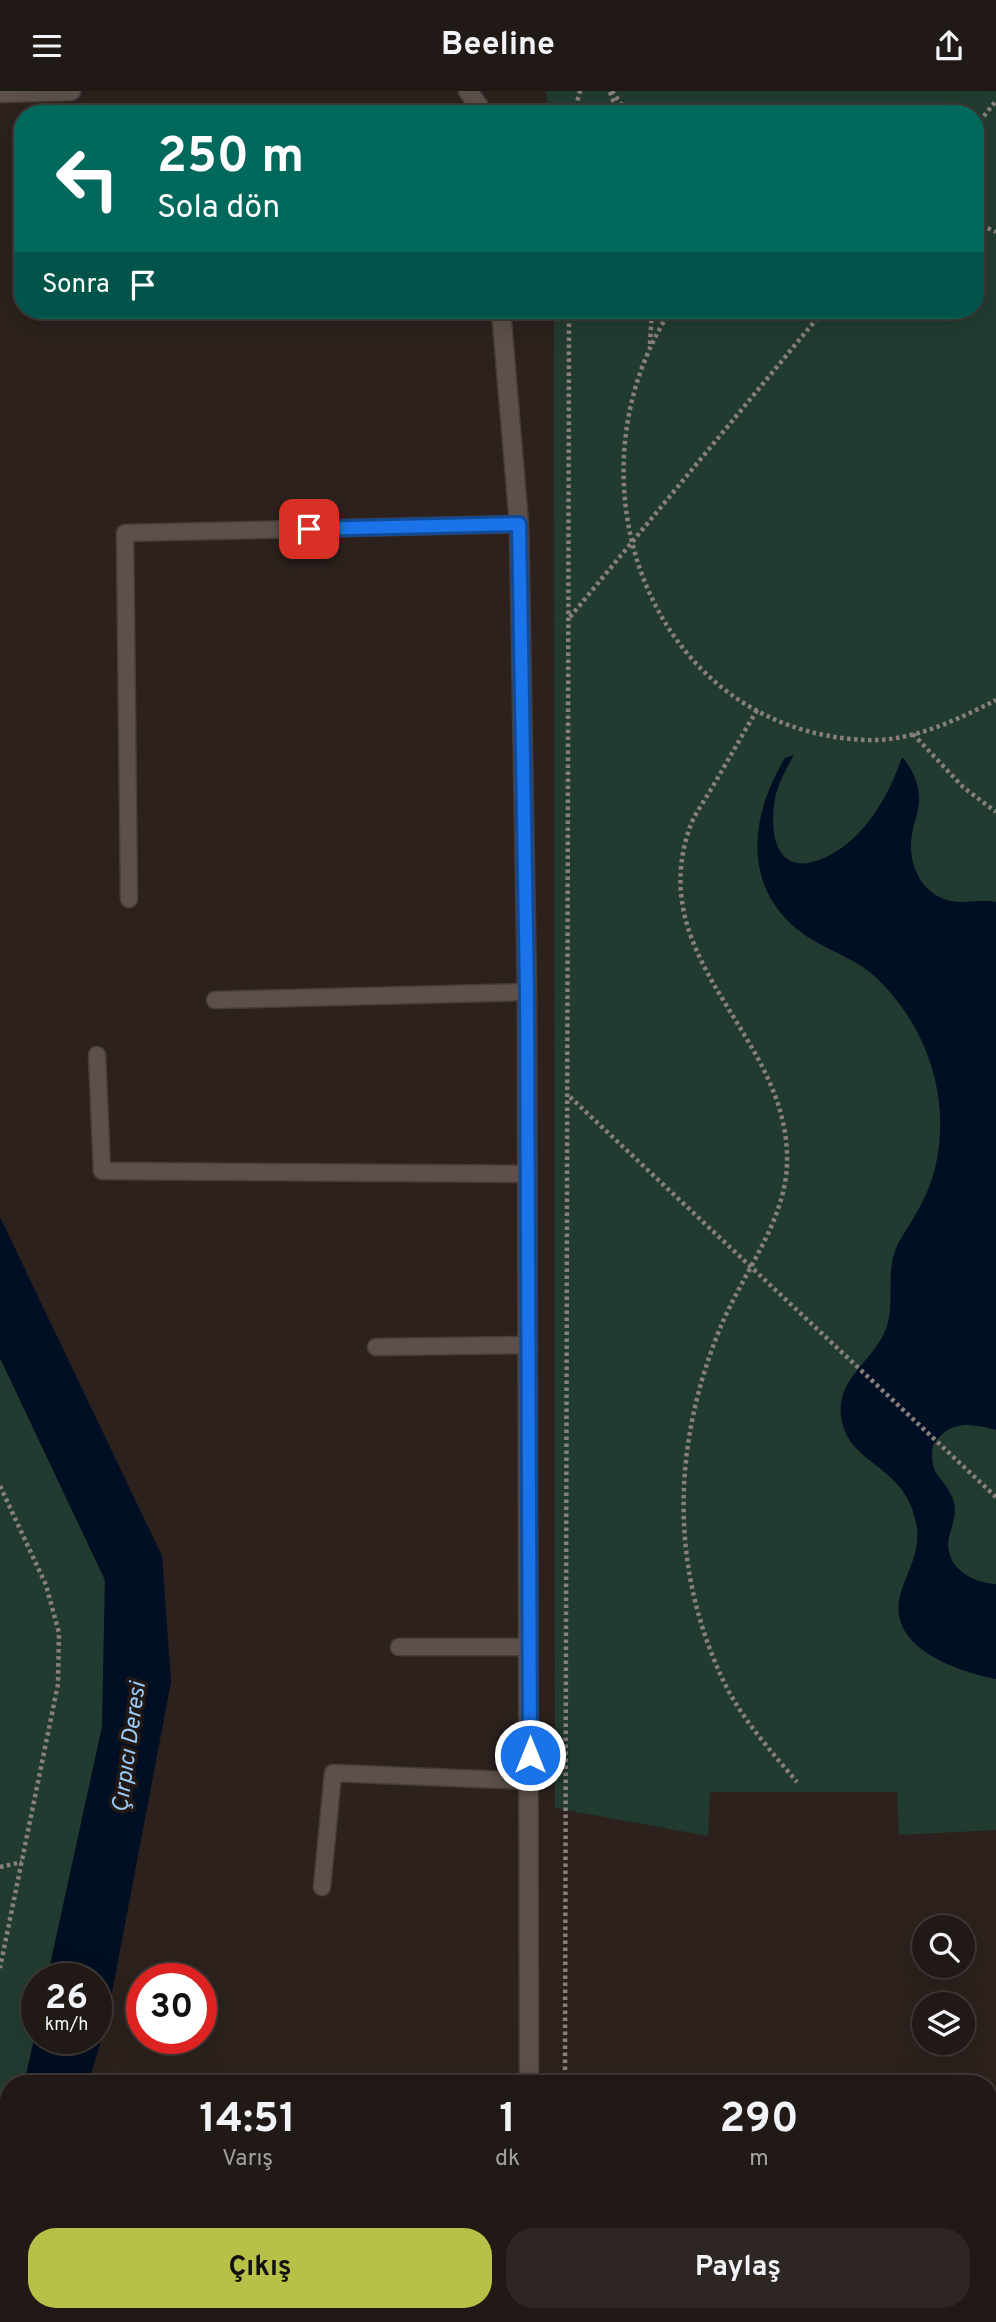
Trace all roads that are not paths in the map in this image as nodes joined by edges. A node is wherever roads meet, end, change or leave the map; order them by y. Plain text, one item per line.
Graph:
1 (71, 91) edge
2 (0, 93) edge
3 (502, 319) edge
4 (519, 524) junction
5 (129, 899) dead end
6 (527, 992) junction
7 (215, 1000) dead end
8 (97, 1055) dead end
9 (528, 1174) junction
10 (528, 1345) junction
11 (376, 1347) dead end
12 (399, 1647) dead end
13 (530, 1647) junction
14 (530, 1781) junction
15 (322, 1887) dead end
16 (529, 2075) edge

1 - 2 street
3 - 4 street
4 - 5 lane
4 - 6 street
6 - 7 lane
6 - 9 street
8 - 9 lane
9 - 10 street
10 - 11 lane
10 - 13 street
12 - 13 lane
13 - 14 street
14 - 15 lane
14 - 16 street

